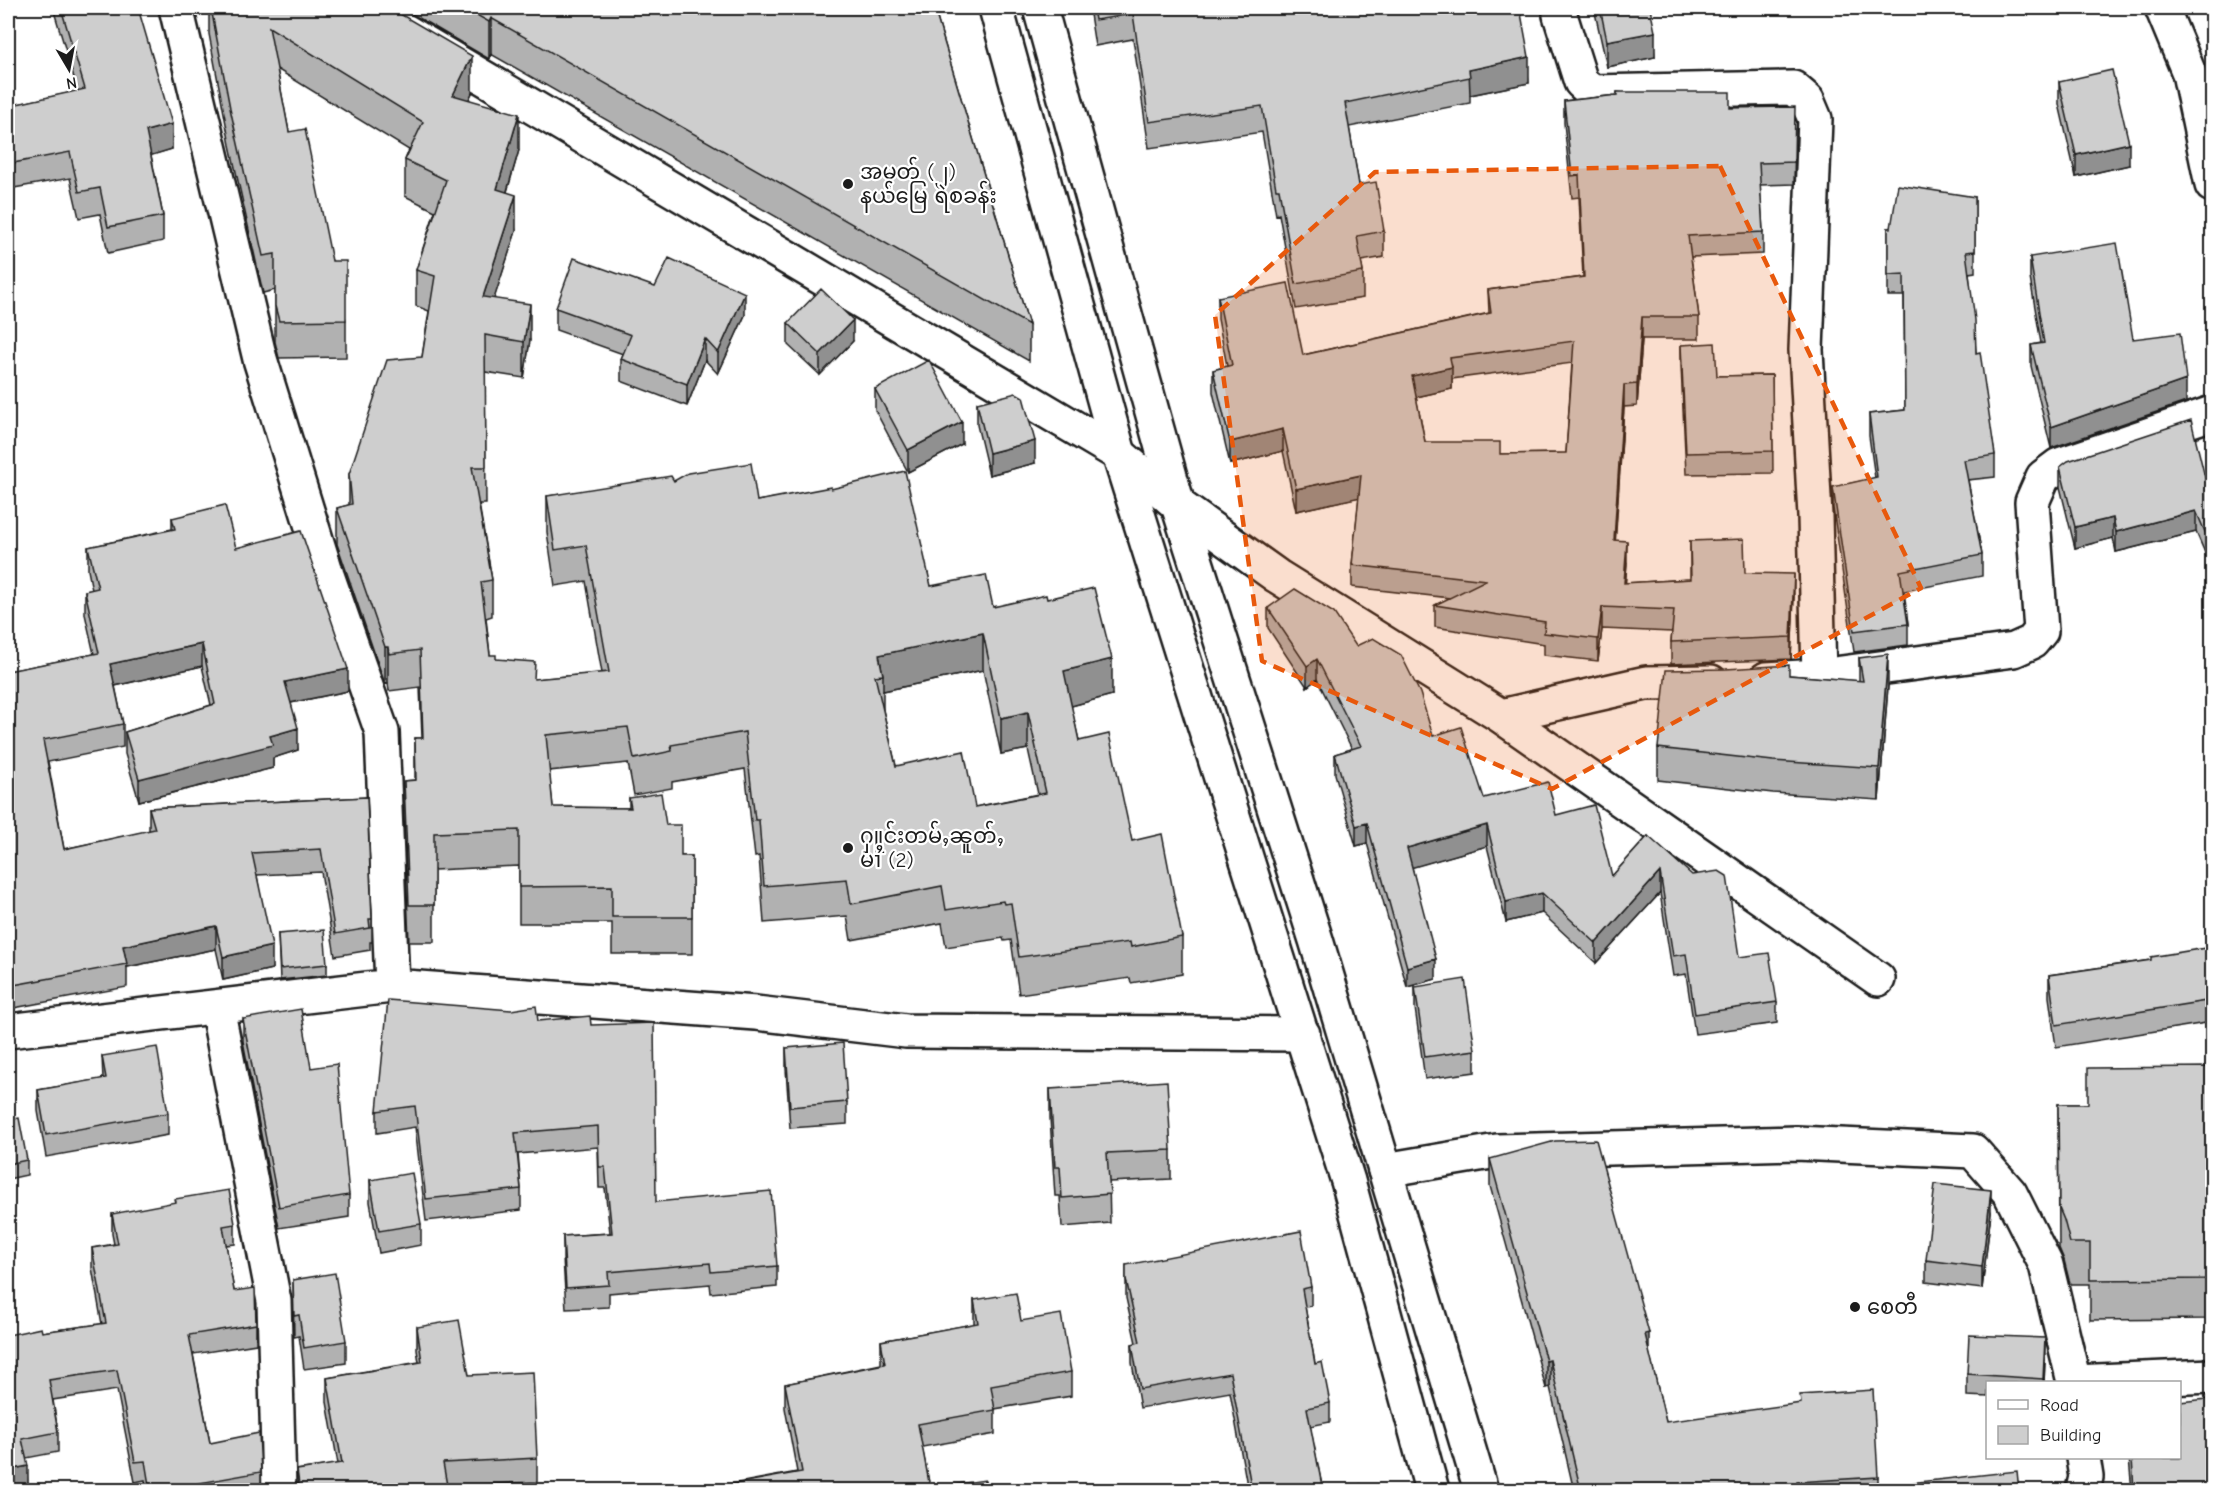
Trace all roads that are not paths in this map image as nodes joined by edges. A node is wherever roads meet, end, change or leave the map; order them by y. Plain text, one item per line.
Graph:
1 (176, 8) edge
2 (366, 8) edge
3 (996, 8) edge
4 (1040, 8) edge
5 (2162, 8) edge
6 (1560, 15) dead end
7 (2212, 185) edge
8 (2212, 413) edge
9 (1119, 454) junction
10 (1178, 505) junction
11 (1819, 676) junction
12 (1501, 716) junction
13 (1878, 979) dead end
14 (392, 986) junction
15 (217, 1006) junction
16 (8, 1031) edge
17 (1303, 1034) junction
18 (1385, 1170) junction
19 (2212, 1376) edge
20 (2074, 1381) edge
21 (2097, 1381) edge
22 (2083, 1459) edge
23 (279, 1491) edge
24 (1432, 1491) edge
25 (1481, 1491) edge
26 (2083, 1491) edge

1 - 14 street
2 - 9 street
3 - 9 street
4 - 10 street
5 - 7 street
6 - 11 street
8 - 11 street
9 - 10 street
9 - 17 street
10 - 12 street
10 - 18 street
11 - 12 street
12 - 13 street
14 - 15 street
14 - 17 street
15 - 16 street
15 - 23 street
17 - 24 street
18 - 20 street
18 - 25 street
19 - 21 street
22 - 26 street

